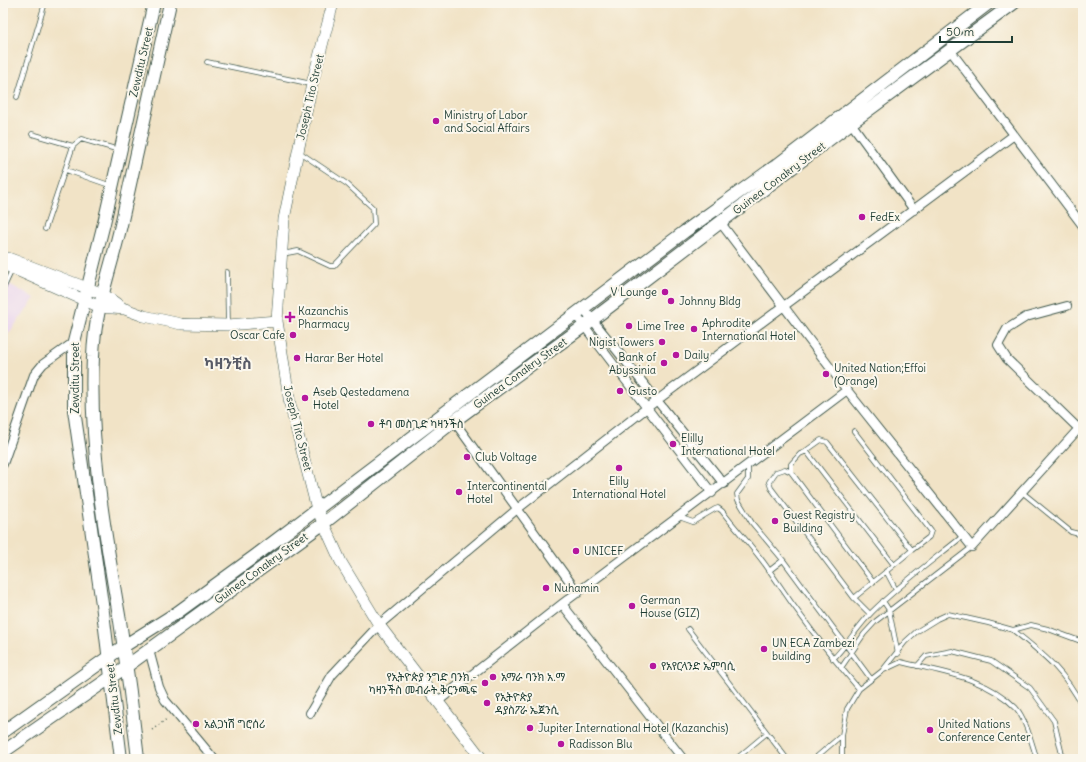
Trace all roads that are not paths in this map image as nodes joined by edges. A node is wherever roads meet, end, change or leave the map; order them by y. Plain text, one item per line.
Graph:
1 (45, 3) edge
2 (154, 3) edge
3 (170, 3) edge
4 (333, 3) edge
5 (989, 3) edge
6 (1014, 3) edge
7 (950, 50) junction
8 (207, 62) dead end
9 (911, 63) junction
10 (917, 75) junction
11 (312, 84) junction
12 (17, 97) dead end
13 (851, 122) junction
14 (32, 134) dead end
15 (1014, 135) junction
16 (73, 146) junction
17 (120, 150) junction
18 (298, 152) junction
19 (66, 170) junction
20 (112, 186) junction
21 (914, 210) junction
22 (720, 222) junction
23 (1083, 226) edge
24 (45, 229) dead end
25 (684, 232) junction
26 (692, 243) junction
27 (282, 254) junction
28 (3, 258) edge
29 (7, 267) edge
30 (227, 272) dead end
31 (87, 288) junction
32 (3, 289) edge
33 (103, 294) junction
34 (84, 302) junction
35 (784, 305) junction
36 (1067, 306) dead end
37 (100, 307) junction
38 (125, 310) junction
39 (579, 311) junction
40 (277, 321) junction
41 (588, 323) junction
42 (228, 325) junction
43 (74, 342) junction
44 (486, 380) junction
45 (847, 390) junction
46 (495, 391) junction
47 (658, 400) junction
48 (648, 407) junction
49 (454, 422) junction
50 (1081, 427) edge
51 (854, 431) dead end
52 (807, 451) junction
53 (3, 464) edge
54 (748, 465) junction
55 (791, 472) junction
56 (724, 484) junction
57 (1022, 492) junction
58 (712, 493) junction
59 (317, 509) junction
60 (516, 510) junction
61 (679, 517) junction
62 (324, 523) junction
63 (1083, 535) edge
64 (963, 536) junction
65 (972, 547) junction
66 (912, 550) junction
67 (783, 560) junction
68 (894, 565) junction
69 (769, 571) junction
70 (886, 571) junction
71 (873, 582) junction
72 (896, 590) junction
73 (578, 593) junction
74 (854, 598) junction
75 (883, 601) junction
76 (562, 604) junction
77 (889, 610) junction
78 (870, 614) junction
79 (379, 625) junction
80 (688, 629) dead end
81 (1013, 630) junction
82 (1083, 642) edge
83 (846, 645) junction
84 (124, 646) junction
85 (149, 650) junction
86 (852, 654) junction
87 (898, 654) junction
88 (109, 656) junction
89 (833, 659) junction
90 (127, 666) junction
91 (917, 666) junction
92 (841, 668) junction
93 (882, 671) junction
94 (111, 677) junction
95 (872, 679) junction
96 (859, 689) junction
97 (437, 702) junction
98 (1083, 707) edge
99 (310, 713) dead end
100 (3, 732) edge
101 (767, 733) junction
102 (842, 735) junction
103 (3, 752) edge
104 (121, 759) edge
105 (138, 759) edge
106 (214, 759) edge
107 (482, 759) edge
108 (683, 759) edge
109 (736, 759) edge
110 (786, 759) edge
111 (814, 759) edge
112 (842, 759) edge
113 (1037, 759) edge
114 (1063, 759) edge

1 - 12 lane
2 - 17 main road, Zewditu Street
3 - 33 main road, Zewditu Street
4 - 11 main road, Joseph Tito Street
5 - 9 main road, Guinea Conakry Street
6 - 7 main road, Guinea Conakry Street
7 - 10 main road, Guinea Conakry Street
7 - 15 street
8 - 11 lane
9 - 10 main road
9 - 25 main road, Guinea Conakry Street
10 - 13 main road, Guinea Conakry Street
11 - 18 main road, Joseph Tito Street
13 - 21 street
13 - 22 main road, Guinea Conakry Street
14 - 16 lane
15 - 21 street
15 - 23 street
16 - 17 lane
16 - 19 lane
17 - 20 main road, Zewditu Street
18 - 27 main road, Joseph Tito Street
18 - 27 lane
19 - 20 lane
19 - 24 lane
20 - 31 main road, Zewditu Street
21 - 35 street
22 - 26 main road, Guinea Conakry Street
22 - 35 street
25 - 26 street
25 - 39 main road, Guinea Conakry Street
26 - 41 main road, Guinea Conakry Street
27 - 40 main road, Joseph Tito Street
28 - 31 main road
29 - 32 lane
29 - 34 main road
30 - 42 lane
31 - 33 main road
31 - 34 main road, Zewditu Street
33 - 37 main road, Zewditu Street
33 - 38 main road
34 - 37 main road
34 - 43 main road, Zewditu Street
35 - 45 street
35 - 47 street
36 - 50 street
37 - 38 main road
37 - 84 main road, Zewditu Street
38 - 42 main road
39 - 41 street
39 - 44 main road, Guinea Conakry Street
40 - 42 main road
40 - 59 main road, Joseph Tito Street
41 - 46 main road, Guinea Conakry Street
41 - 47 street
41 - 48 street
43 - 53 street
43 - 88 main road, Zewditu Street
44 - 46 main road
44 - 59 main road, Guinea Conakry Street
45 - 54 street
45 - 64 street
46 - 49 main road, Guinea Conakry Street
47 - 48 street
47 - 56 street
48 - 58 street
48 - 60 street
49 - 60 street
49 - 62 main road, Guinea Conakry Street
50 - 57 street
51 - 66 lane
52 - 55 lane
52 - 66 lane
52 - 68 lane
54 - 56 street
54 - 67 lane
55 - 71 lane
55 - 74 lane
56 - 58 street
57 - 63 lane
57 - 65 street
58 - 61 street
59 - 62 main road, Joseph Tito Street
59 - 84 main road, Guinea Conakry Street
60 - 73 street
60 - 79 street
61 - 69 lane
61 - 73 street
62 - 79 main road, Joseph Tito Street
62 - 85 main road, Guinea Conakry Street
64 - 65 street
64 - 72 lane
65 - 77 lane
66 - 68 lane
67 - 69 lane
67 - 83 lane
68 - 70 lane
69 - 89 lane
70 - 71 lane
70 - 72 lane
71 - 74 lane
72 - 75 lane
73 - 76 street
74 - 78 lane
75 - 77 lane
75 - 78 lane
76 - 97 street
76 - 108 street
77 - 86 lane
77 - 87 lane
78 - 83 lane
79 - 97 main road, Joseph Tito Street
79 - 99 street
80 - 101 lane
81 - 82 lane
81 - 87 lane
81 - 98 lane
83 - 86 lane
83 - 89 lane
84 - 88 main road, Guinea Conakry Street
84 - 90 main road, Zewditu Street
85 - 90 main road, Guinea Conakry Street
85 - 106 street
86 - 92 lane
86 - 95 lane
87 - 93 lane
88 - 94 main road, Zewditu Street
88 - 100 main road, Guinea Conakry Street
89 - 92 lane
90 - 94 main road, Guinea Conakry Street
90 - 105 main road, Zewditu Street
91 - 93 lane
91 - 113 lane
91 - 114 lane
92 - 96 lane
93 - 95 lane
94 - 103 main road, Guinea Conakry Street
94 - 104 main road, Zewditu Street
95 - 96 lane
96 - 102 lane
97 - 107 main road, Joseph Tito Street
101 - 109 lane
101 - 110 lane
102 - 111 lane
102 - 112 lane

